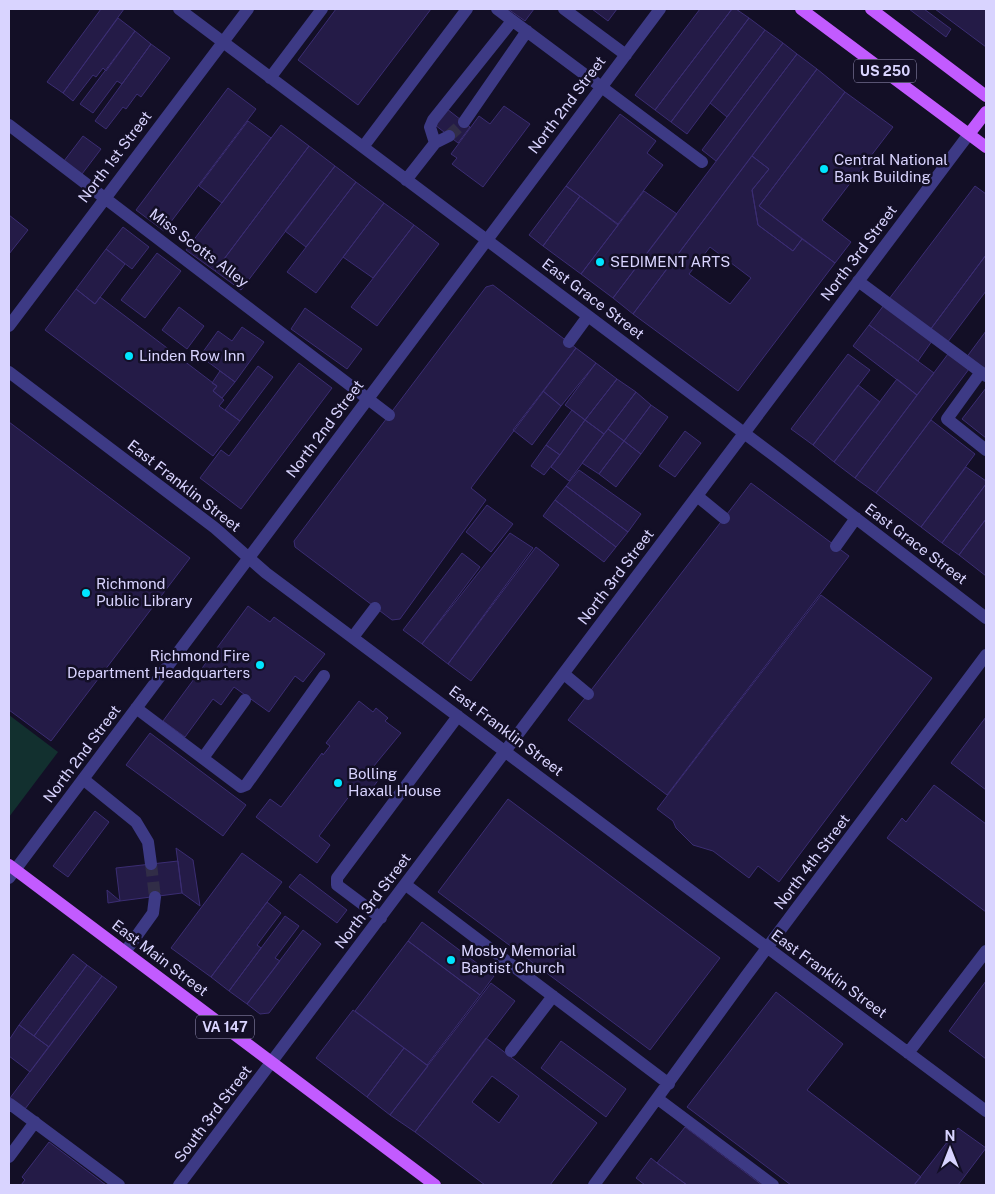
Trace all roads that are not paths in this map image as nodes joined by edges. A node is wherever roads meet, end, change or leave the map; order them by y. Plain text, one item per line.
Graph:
1 (179, 9) edge
2 (248, 9) edge
3 (322, 9) edge
4 (467, 9) edge
5 (496, 9) edge
6 (564, 9) edge
7 (660, 9) edge
8 (801, 9) edge
9 (872, 9) edge
10 (512, 20) junction
11 (527, 32) junction
12 (222, 42) junction
13 (626, 54) junction
14 (270, 78) junction
15 (601, 87) junction
16 (986, 96) edge
17 (986, 112) edge
18 (464, 122) tunnel mouth
19 (9, 125) edge
20 (969, 134) junction
21 (450, 136) tunnel mouth
22 (436, 142) junction
23 (986, 146) edge
24 (363, 147) junction
25 (702, 162) dead end
26 (406, 180) junction
27 (106, 197) junction
28 (487, 240) junction
29 (858, 281) junction
30 (588, 316) junction
31 (9, 326) edge
32 (569, 342) dead end
33 (9, 372) edge
34 (984, 374) edge
35 (369, 398) junction
36 (389, 415) dead end
37 (744, 433) junction
38 (986, 450) edge
39 (697, 496) junction
40 (724, 518) dead end
41 (856, 518) junction
42 (836, 546) dead end
43 (248, 557) junction
44 (375, 608) dead end
45 (986, 618) edge
46 (353, 637) junction
47 (986, 655) edge
48 (564, 674) junction
49 (324, 676) dead end
50 (588, 694) dead end
51 (245, 700) dead end
52 (136, 708) junction
53 (458, 716) junction
54 (505, 751) junction
55 (203, 758) junction
56 (83, 779) junction
57 (151, 864) tunnel mouth
58 (11, 871) edge
59 (406, 885) junction
60 (155, 897) tunnel mouth
61 (381, 918) junction
62 (767, 949) junction
63 (986, 951) edge
64 (124, 952) junction
65 (553, 996) junction
66 (510, 1051) dead end
67 (908, 1053) junction
68 (272, 1062) junction
69 (669, 1084) junction
70 (658, 1099) junction
71 (9, 1106) edge
72 (986, 1111) edge
73 (35, 1122) junction
74 (9, 1157) edge
75 (120, 1185) edge
76 (179, 1185) edge
77 (435, 1185) edge
78 (594, 1185) edge
79 (773, 1185) edge

1 - 12 street, East Grace Street
2 - 12 street, North 1st Street
3 - 14 street
4 - 24 street
5 - 10 street
6 - 13 street
7 - 13 street, North 2nd Street
8 - 20 main road, US 250
9 - 16 main road, US 250
10 - 11 street
10 - 22 street
11 - 15 street
11 - 18 street
12 - 14 street, East Grace Street
12 - 27 street, North 1st Street
13 - 15 street, North 2nd Street
14 - 24 street, East Grace Street
15 - 25 street
15 - 28 street, North 2nd Street
17 - 20 main road, North 3rd Street
19 - 27 street, Miss Scotts Alley
20 - 23 main road, US 250
20 - 29 street, North 3rd Street
21 - 22 street
22 - 26 street
24 - 26 street, East Grace Street
26 - 28 street, East Grace Street
27 - 31 street, North 1st Street
27 - 35 street, Miss Scotts Alley
28 - 30 street, East Grace Street
28 - 35 street, North 2nd Street
29 - 34 street
29 - 37 street, North 3rd Street
30 - 32 street
30 - 37 street, East Grace Street
33 - 43 street, East Franklin Street
34 - 38 street
35 - 36 street, Miss Scotts Alley
35 - 43 street, North 2nd Street
37 - 39 street, North 3rd Street
37 - 41 street, East Grace Street
39 - 40 street
39 - 48 street, North 3rd Street
41 - 42 street
41 - 45 street, East Grace Street
43 - 46 street, East Franklin Street
43 - 52 street, North 2nd Street
44 - 46 street
46 - 53 street, East Franklin Street
47 - 62 street, North 4th Street
48 - 50 street
48 - 54 street, North 3rd Street
49 - 55 street
51 - 55 street
52 - 55 street
52 - 56 street, North 2nd Street
53 - 54 street, East Franklin Street
53 - 61 street
54 - 59 street, North 3rd Street
54 - 62 street, East Franklin Street
56 - 57 street
56 - 58 street, North 2nd Street
58 - 64 main road, East Main Street / VA 147
59 - 61 street, North 3rd Street
59 - 65 street
60 - 64 street
61 - 68 street, North 3rd Street
62 - 67 street, East Franklin Street
62 - 69 street, North 4th Street
63 - 67 street
64 - 68 main road, East Main Street / VA 147
65 - 66 street
65 - 69 street
67 - 72 street, East Franklin Street
68 - 76 street, South 3rd Street
68 - 77 main road, East Main Street / VA 147
69 - 70 street, North 4th Street
70 - 78 street, North 4th Street
70 - 79 street
71 - 73 street
73 - 74 street
73 - 75 street

